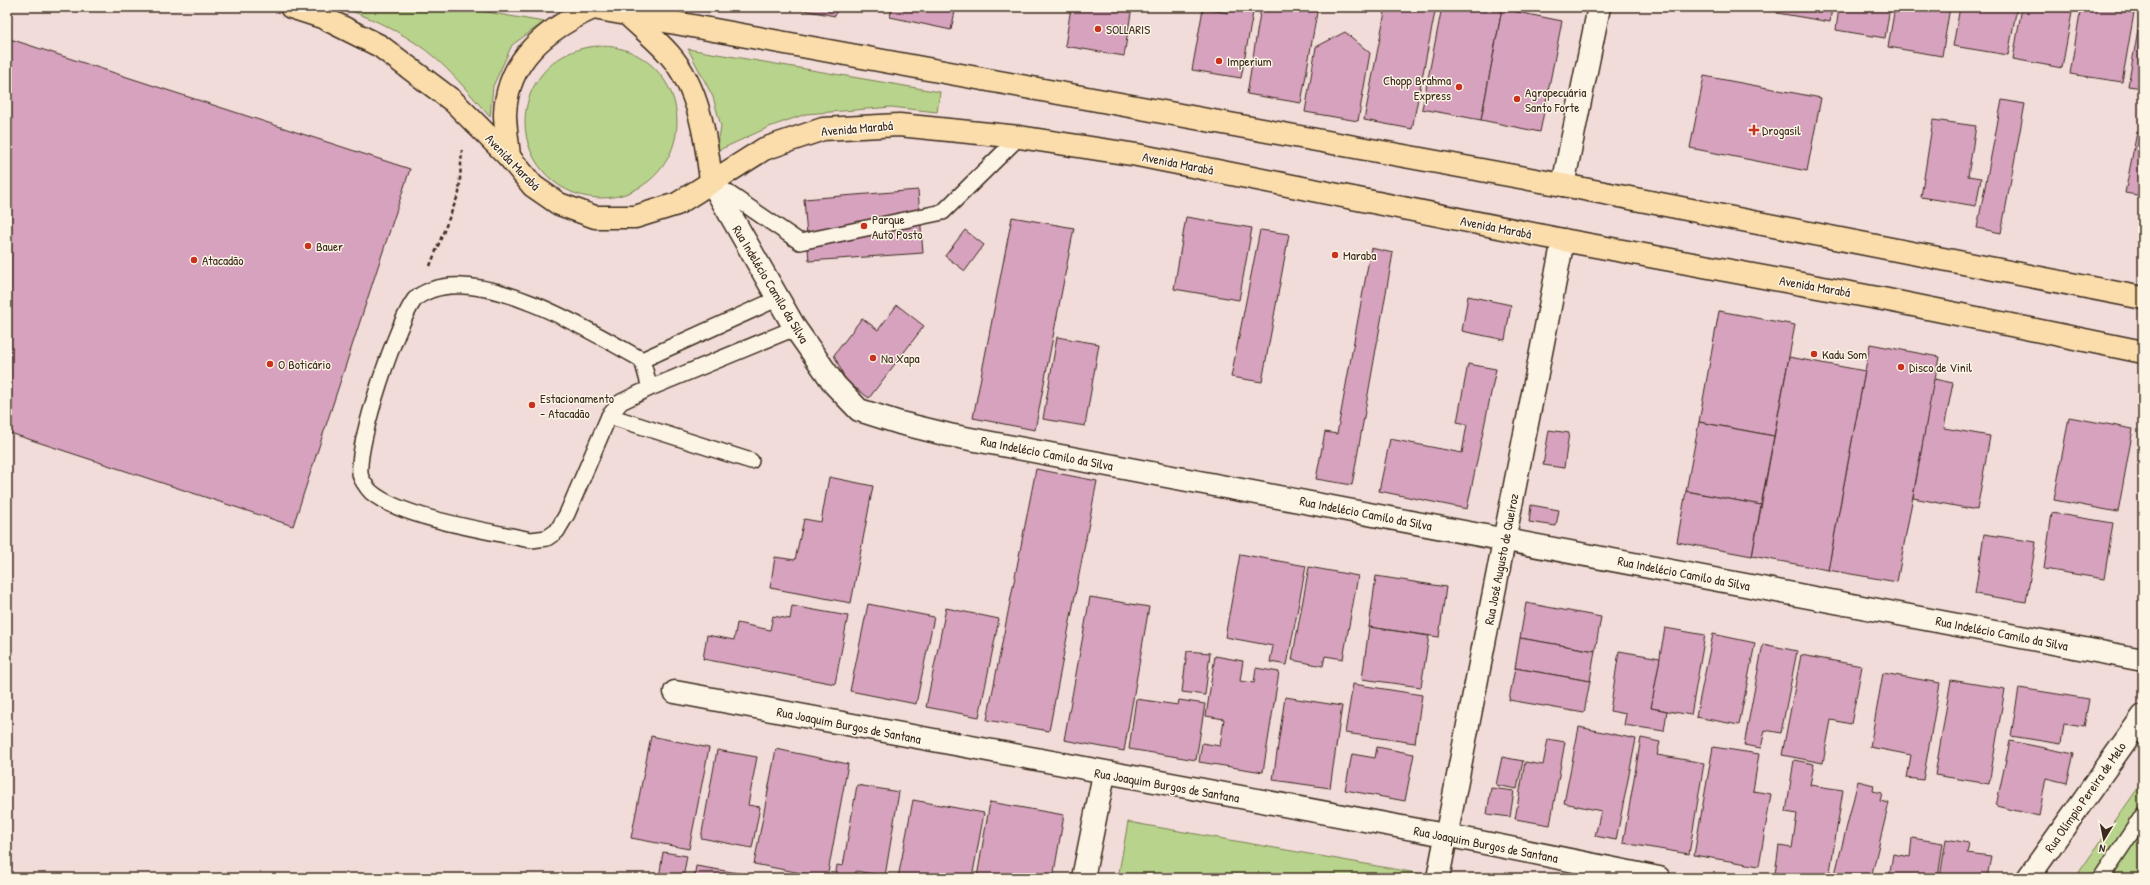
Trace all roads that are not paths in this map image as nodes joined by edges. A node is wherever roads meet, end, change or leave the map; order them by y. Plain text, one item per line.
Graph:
1 (291, 7) edge
2 (1599, 7) edge
3 (591, 8) edge
4 (626, 13) junction
5 (1020, 137) junction
6 (509, 157) junction
7 (711, 181) junction
8 (1563, 184) junction
9 (1563, 240) junction
10 (779, 298) junction
11 (2143, 298) edge
12 (795, 328) junction
13 (2143, 352) edge
14 (642, 360) junction
15 (650, 388) junction
16 (609, 416) junction
17 (751, 461) dead end
18 (1505, 539) junction
19 (2143, 660) edge
20 (675, 692) dead end
21 (2143, 716) edge
22 (1104, 774) junction
23 (2143, 815) edge
24 (1445, 835) junction
25 (1083, 878) edge
26 (1438, 878) edge
27 (1659, 878) edge
28 (2028, 878) edge
29 (2101, 878) edge

1 - 6 main road, Avenida Marabá
2 - 8 street
3 - 4 main road
3 - 6 main road
4 - 7 main road
4 - 8 main road
5 - 7 main road, Avenida Marabá
5 - 7 lane
5 - 9 main road, Avenida Marabá
6 - 7 main road, Avenida Marabá
7 - 10 street, Rua Indelécio Camilo da Silva
8 - 11 main road
9 - 13 main road, Avenida Marabá
9 - 18 street, Rua José Augusto de Queiroz
10 - 12 street, Rua Indelécio Camilo da Silva
10 - 14 lane
12 - 15 lane
12 - 18 street, Rua Indelécio Camilo da Silva
14 - 15 lane
14 - 16 lane
15 - 16 lane
16 - 17 lane
18 - 19 street, Rua Indelécio Camilo da Silva
18 - 24 street, Rua José Augusto de Queiroz
20 - 22 street, Rua Joaquim Burgos de Santana
21 - 28 street, Rua Olímpio Pereira de Melo
22 - 24 street, Rua Joaquim Burgos de Santana
22 - 25 street
23 - 29 lane
24 - 26 street, Rua José Augusto de Queiroz
24 - 27 street, Rua Joaquim Burgos de Santana

